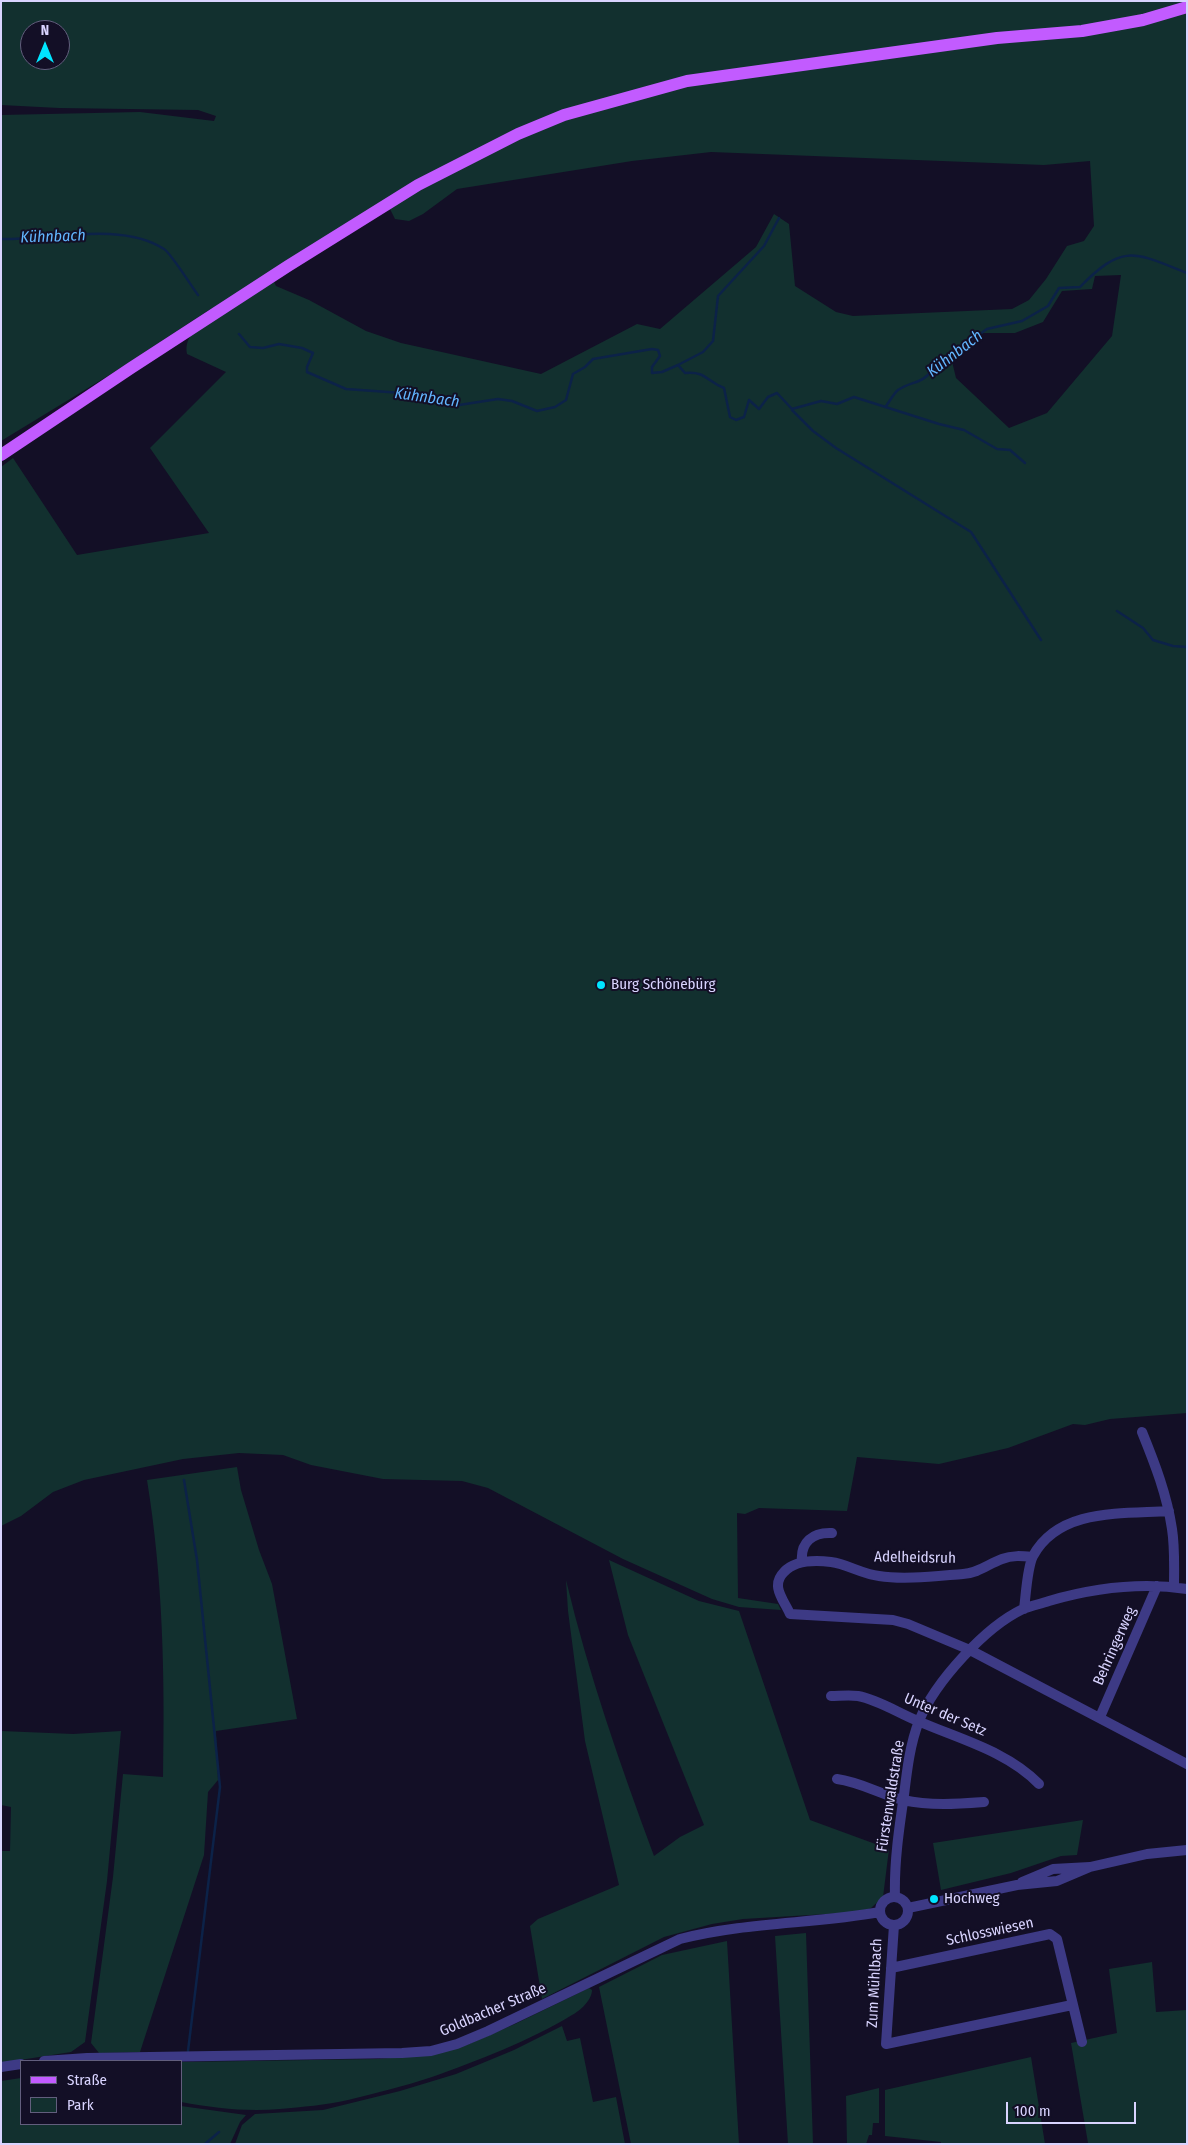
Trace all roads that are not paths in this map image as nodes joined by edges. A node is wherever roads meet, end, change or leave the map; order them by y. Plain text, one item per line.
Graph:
1 (1187, 7) edge
2 (1, 455) edge
3 (1142, 1432) dead end
4 (1169, 1511) junction
5 (832, 1533) dead end
6 (1032, 1557) junction
7 (802, 1562) junction
8 (1157, 1586) junction
9 (1174, 1588) junction
10 (1187, 1590) edge
11 (1024, 1609) junction
12 (970, 1650) junction
13 (831, 1696) dead end
14 (1100, 1717) junction
15 (919, 1722) junction
16 (1187, 1764) edge
17 (837, 1779) dead end
18 (1039, 1784) dead end
19 (903, 1800) junction
20 (984, 1802) dead end
21 (1187, 1850) edge
22 (895, 1897) junction
23 (908, 1908) junction
24 (880, 1912) junction
25 (894, 1925) junction
26 (891, 1968) junction
27 (1072, 2005) junction
28 (1082, 2042) dead end
29 (58, 2060) edge
30 (20, 2064) edge
31 (1, 2067) edge

1 - 2 main road
3 - 4 street
4 - 6 street
4 - 9 street
5 - 7 street
6 - 7 street, Adelheidsruh
6 - 11 street
7 - 12 street
8 - 9 street, Fürstenwaldstraße
8 - 11 street, Fürstenwaldstraße
8 - 14 street, Behringerweg
9 - 10 street, Fürstenwaldstraße
11 - 12 street, Fürstenwaldstraße
12 - 14 street
12 - 15 street, Fürstenwaldstraße
13 - 15 street, Unter der Setz
14 - 16 street
15 - 18 street, Unter der Setz
15 - 19 street, Fürstenwaldstraße
17 - 19 street
19 - 20 street
19 - 22 street, Fürstenwaldstraße
21 - 23 street
22 - 23 street
22 - 24 street
23 - 25 street
24 - 25 street
24 - 29 street, Goldbacher Straße
25 - 26 street, Zum Mühlbach
26 - 27 street, Schlosswiesen
26 - 27 street, Zum Mühlbach
27 - 28 street, Schlosswiesen
30 - 31 street

